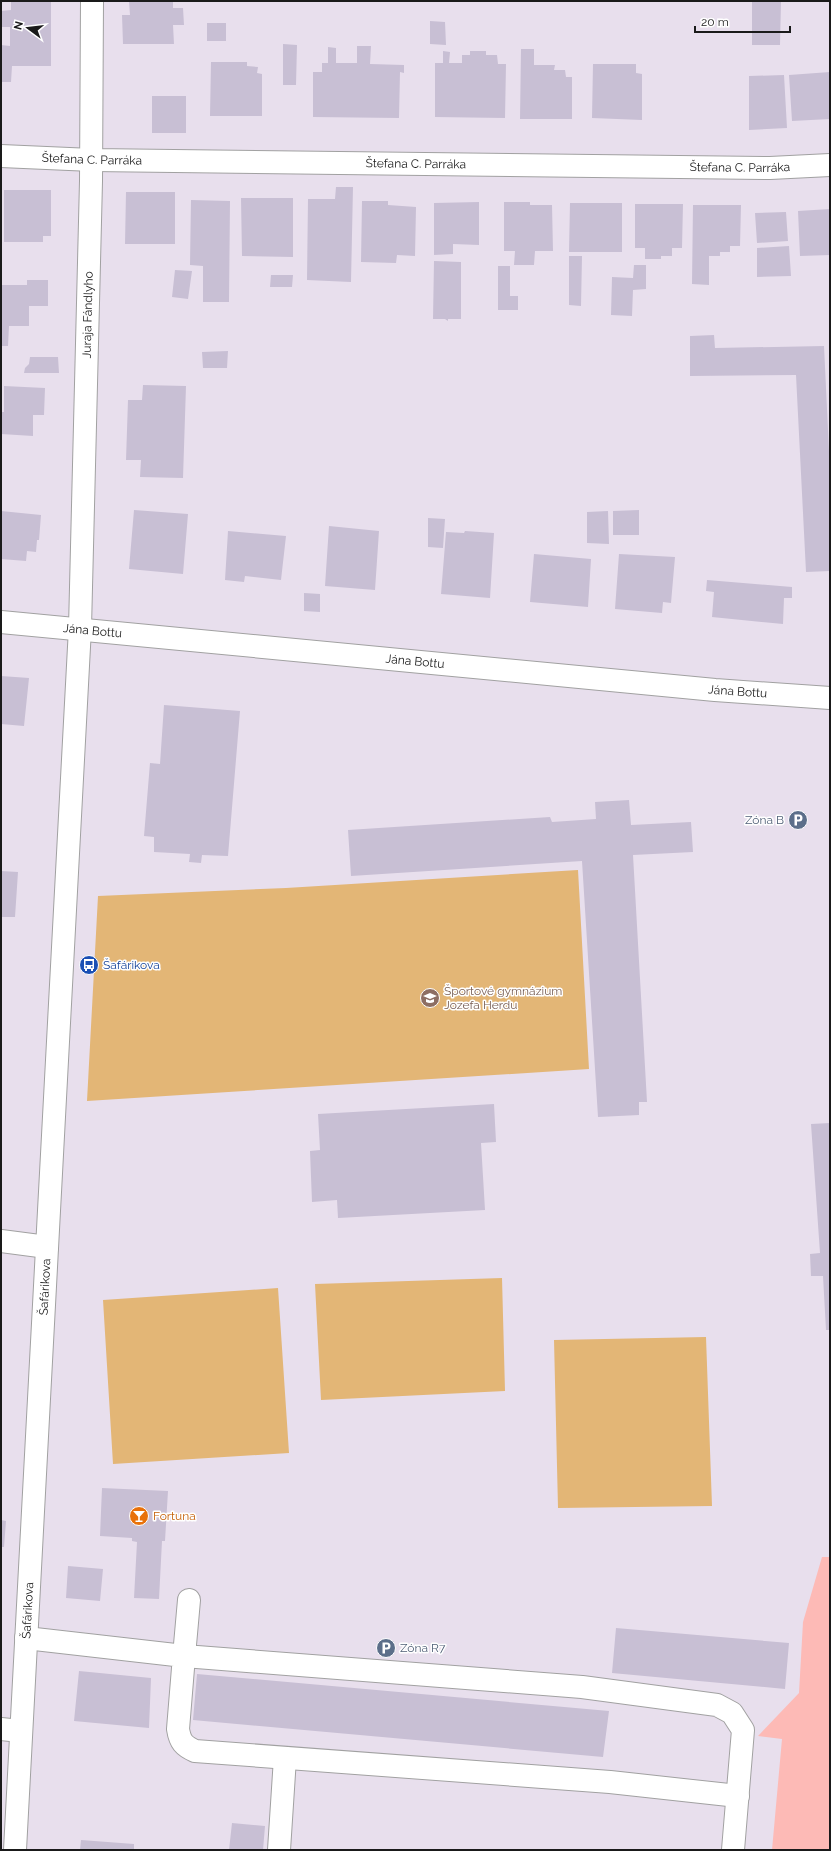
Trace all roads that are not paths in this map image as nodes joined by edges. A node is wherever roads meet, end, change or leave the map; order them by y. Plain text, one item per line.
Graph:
1 (92, 1) edge
2 (1, 156) edge
3 (92, 160) junction
4 (830, 165) edge
5 (1, 622) edge
6 (80, 628) junction
7 (830, 698) edge
8 (1, 1241) edge
9 (47, 1247) junction
10 (189, 1600) dead end
11 (26, 1638) junction
12 (184, 1656) junction
13 (11, 1730) edge
14 (285, 1758) junction
15 (738, 1796) junction
16 (15, 1850) edge
17 (279, 1850) edge
18 (733, 1850) edge

1 - 3 street, Juraja Fándlyho
2 - 3 street, Štefana C. Parráka
3 - 4 street, Štefana C. Parráka
3 - 6 street, Juraja Fándlyho
5 - 6 street, Jána Bottu
6 - 7 street, Jána Bottu
6 - 9 street, Šafárikova
8 - 9 street
9 - 11 street, Šafárikova
10 - 12 street
11 - 12 street
11 - 13 street, Šafárikova
12 - 14 street
12 - 15 street
13 - 16 street, Šafárikova
14 - 15 street
14 - 17 street
15 - 18 street

